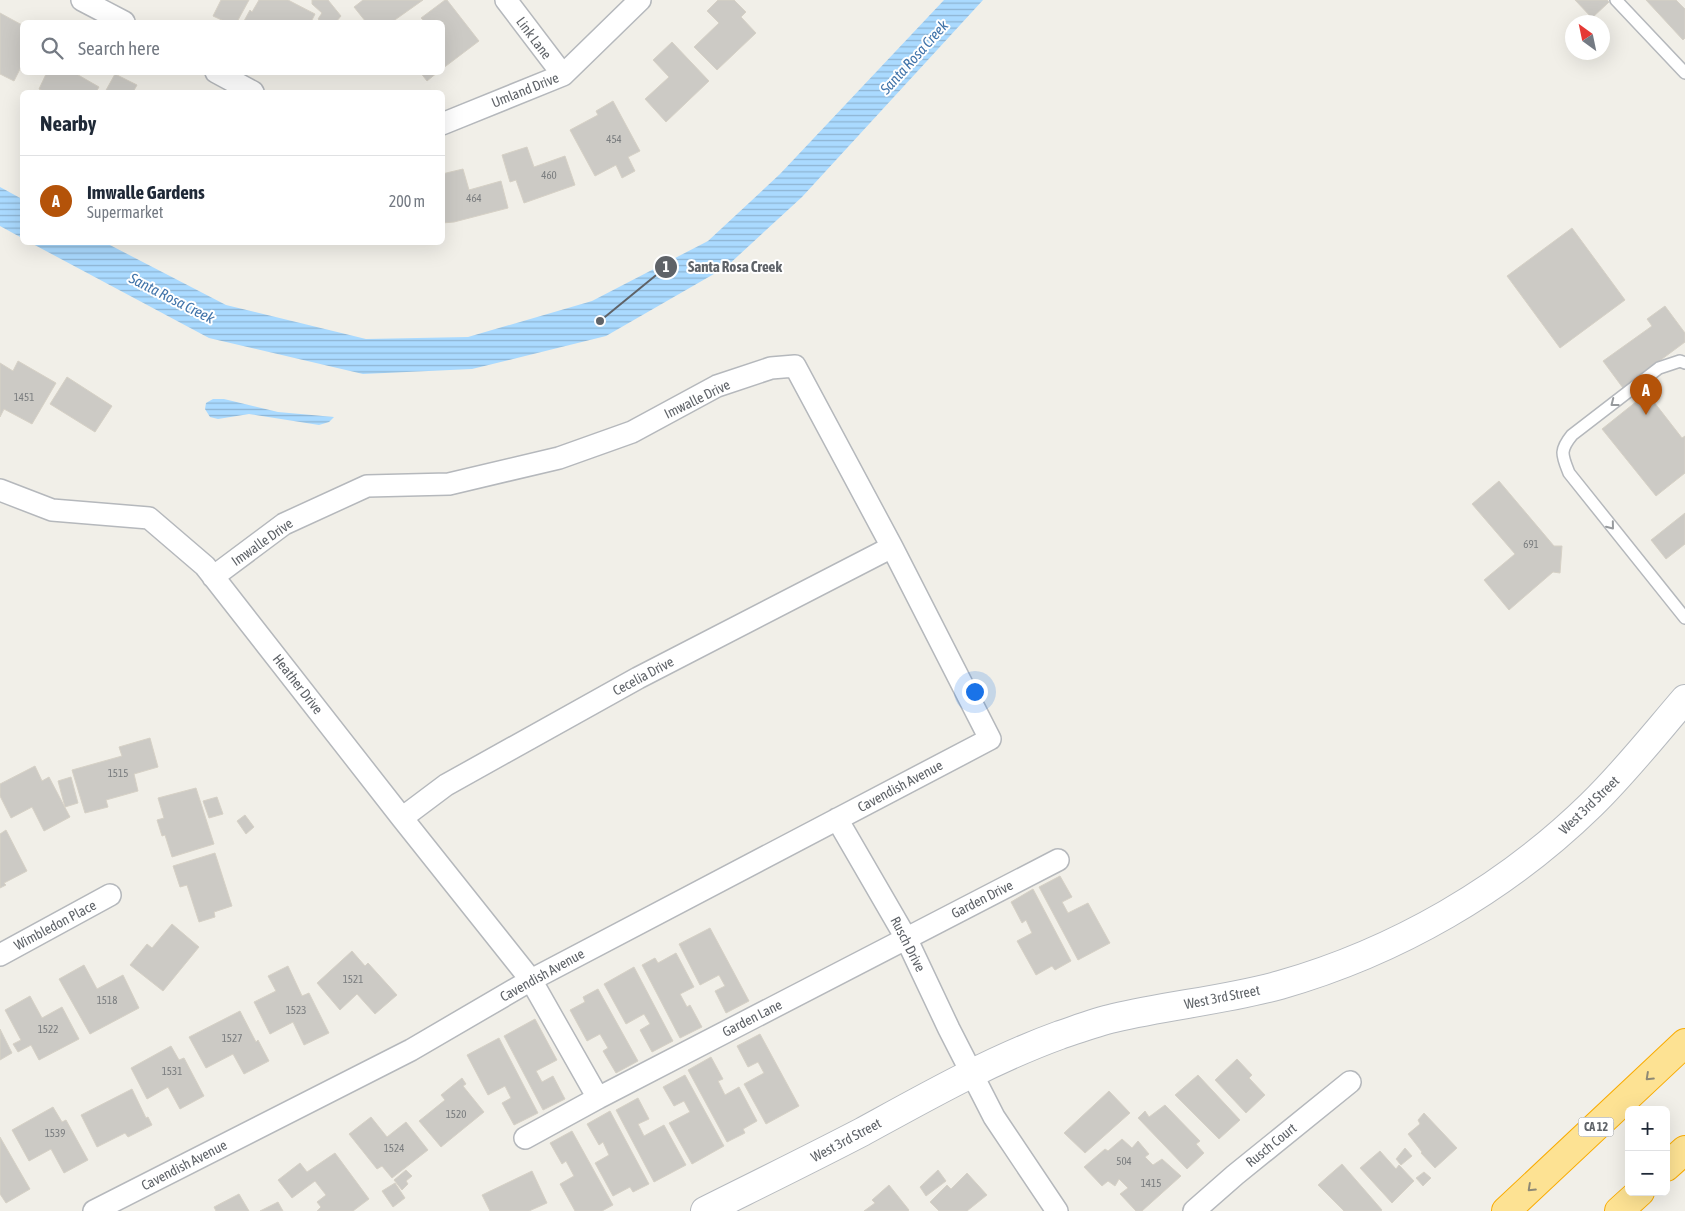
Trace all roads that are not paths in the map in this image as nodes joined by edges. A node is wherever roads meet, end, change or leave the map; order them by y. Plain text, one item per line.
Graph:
1 (82, 0) edge
2 (506, 0) edge
3 (640, 0) edge
4 (1616, 0) edge
5 (120, 20) edge
6 (1685, 73) edge
7 (222, 75) edge
8 (563, 75) junction
9 (249, 90) edge
10 (445, 123) edge
11 (1685, 363) edge
12 (0, 490) edge
13 (892, 547) junction
14 (213, 577) junction
15 (1685, 618) edge
16 (1685, 699) edge
17 (990, 739) joint
18 (402, 818) junction
19 (837, 818) junction
20 (1058, 860) dead end
21 (110, 895) dead end
22 (906, 938) junction
23 (0, 955) edge
24 (531, 980) junction
25 (1685, 1043) edge
26 (971, 1074) junction
27 (1350, 1082) dead end
28 (598, 1098) junction
29 (525, 1138) dead end
30 (1685, 1150) edge
31 (1670, 1163) edge
32 (1636, 1196) edge
33 (94, 1211) edge
34 (705, 1211) edge
35 (1057, 1211) edge
36 (1194, 1211) edge
37 (1506, 1211) edge
38 (1620, 1211) edge

1 - 5 street
2 - 8 street, Link Lane
3 - 8 street, Umland Drive
4 - 6 lane
7 - 9 street
8 - 10 street, Umland Drive
11 -> 15 lane
12 - 14 street, Heather Drive
13 - 14 street, Imwalle Drive
13 - 17 street, Imwalle Drive
13 - 18 street, Cecelia Drive
14 - 18 street, Heather Drive
16 - 26 main road, West 3rd Street
17 - 19 street, Cavendish Avenue
18 - 24 street, Heather Drive
19 - 22 street, Rusch Drive
19 - 24 street, Cavendish Avenue
20 - 22 street, Garden Drive
21 - 23 street, Wimbledon Place
22 - 26 street, Rusch Drive
22 - 28 street, Garden Lane
24 - 28 street
24 - 33 street, Cavendish Avenue
25 -> 37 highway, CA 12
26 - 34 main road, West 3rd Street
26 - 35 street
27 - 36 street, Rusch Court
28 - 29 street, Garden Lane
30 - 31 highway
32 - 38 highway

